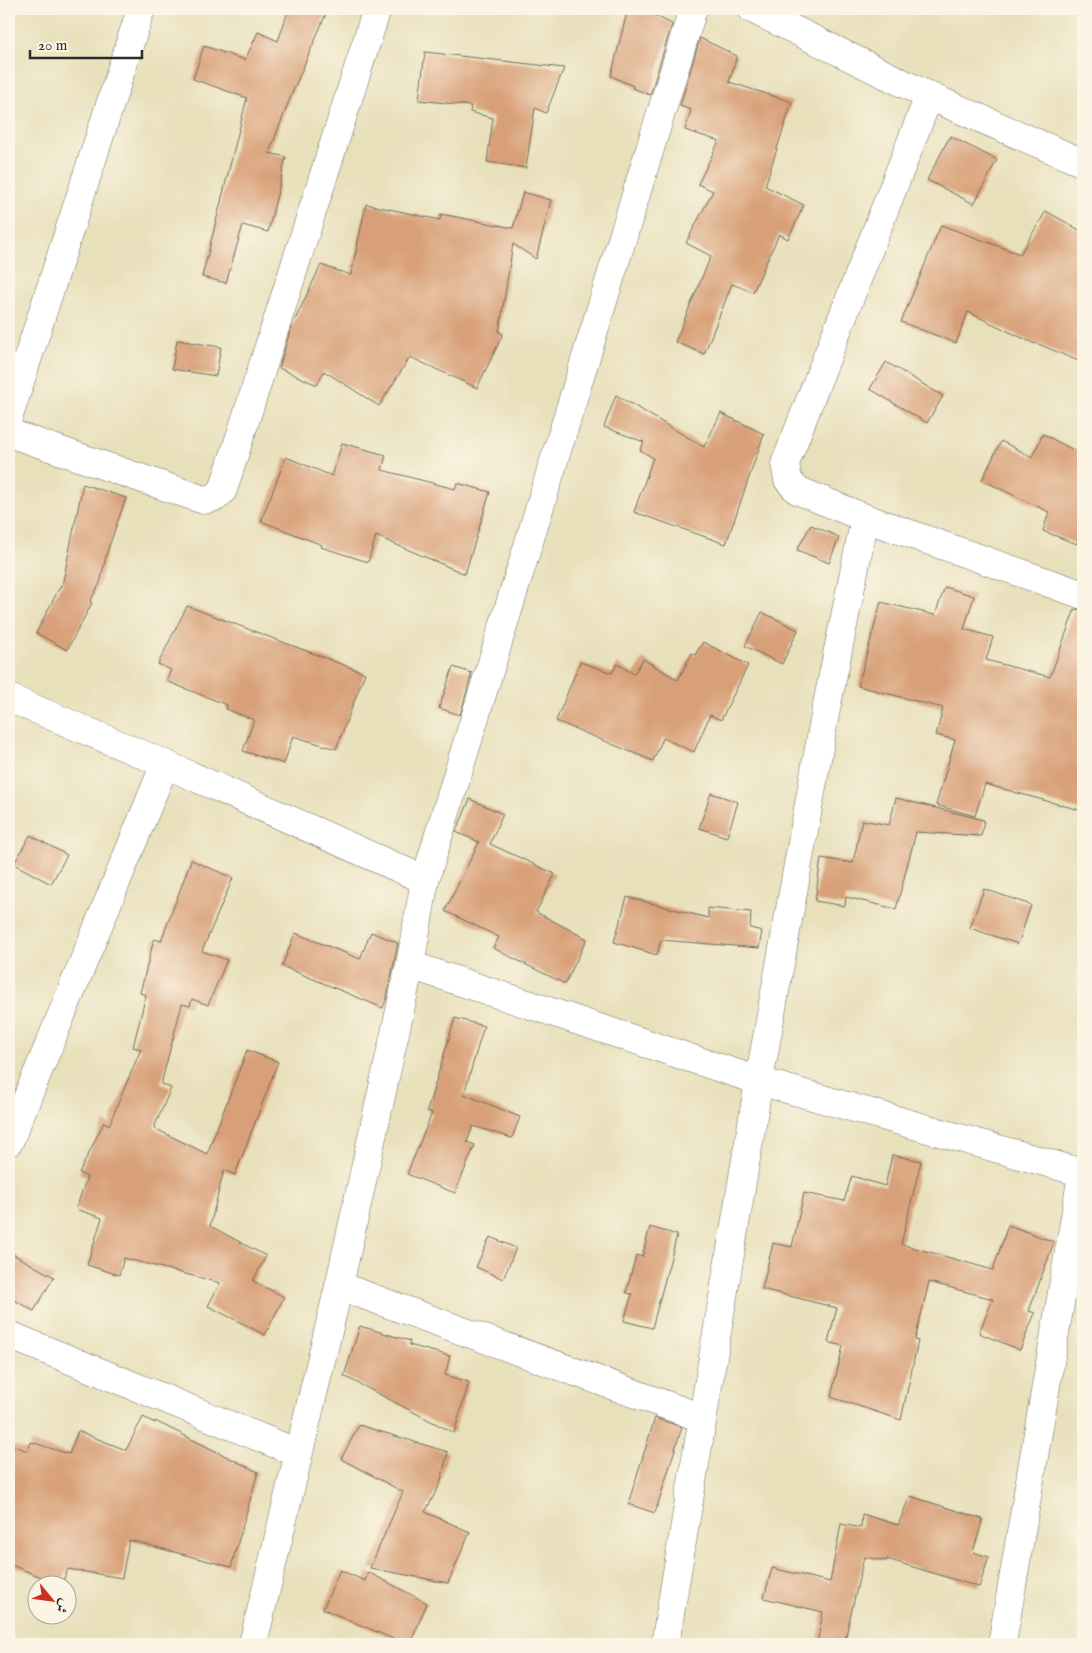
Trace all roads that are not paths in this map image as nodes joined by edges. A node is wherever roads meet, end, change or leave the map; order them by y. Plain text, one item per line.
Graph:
1 (141, 9) edge
2 (378, 9) edge
3 (693, 9) edge
4 (752, 9) edge
5 (929, 96) junction
6 (1083, 163) edge
7 (9, 416) edge
8 (9, 433) edge
9 (865, 518) junction
10 (1083, 595) edge
11 (9, 698) edge
12 (165, 764) junction
13 (425, 880) junction
14 (410, 965) junction
15 (759, 1081) junction
16 (10, 1134) edge
17 (1083, 1169) edge
18 (1083, 1173) edge
19 (338, 1286) junction
20 (9, 1335) edge
21 (702, 1418) junction
22 (298, 1453) junction
23 (253, 1644) edge
24 (665, 1644) edge
25 (1002, 1644) edge

1 - 7 street
2 - 8 street
3 - 13 street
4 - 5 street
5 - 6 street
5 - 9 street
9 - 10 street
9 - 15 street
11 - 12 street
12 - 13 street
12 - 16 street
13 - 14 street
14 - 15 street
14 - 19 street
15 - 18 street
15 - 21 street
17 - 18 street
18 - 25 street
19 - 21 street
19 - 22 street
20 - 22 street
21 - 24 street
22 - 23 street

